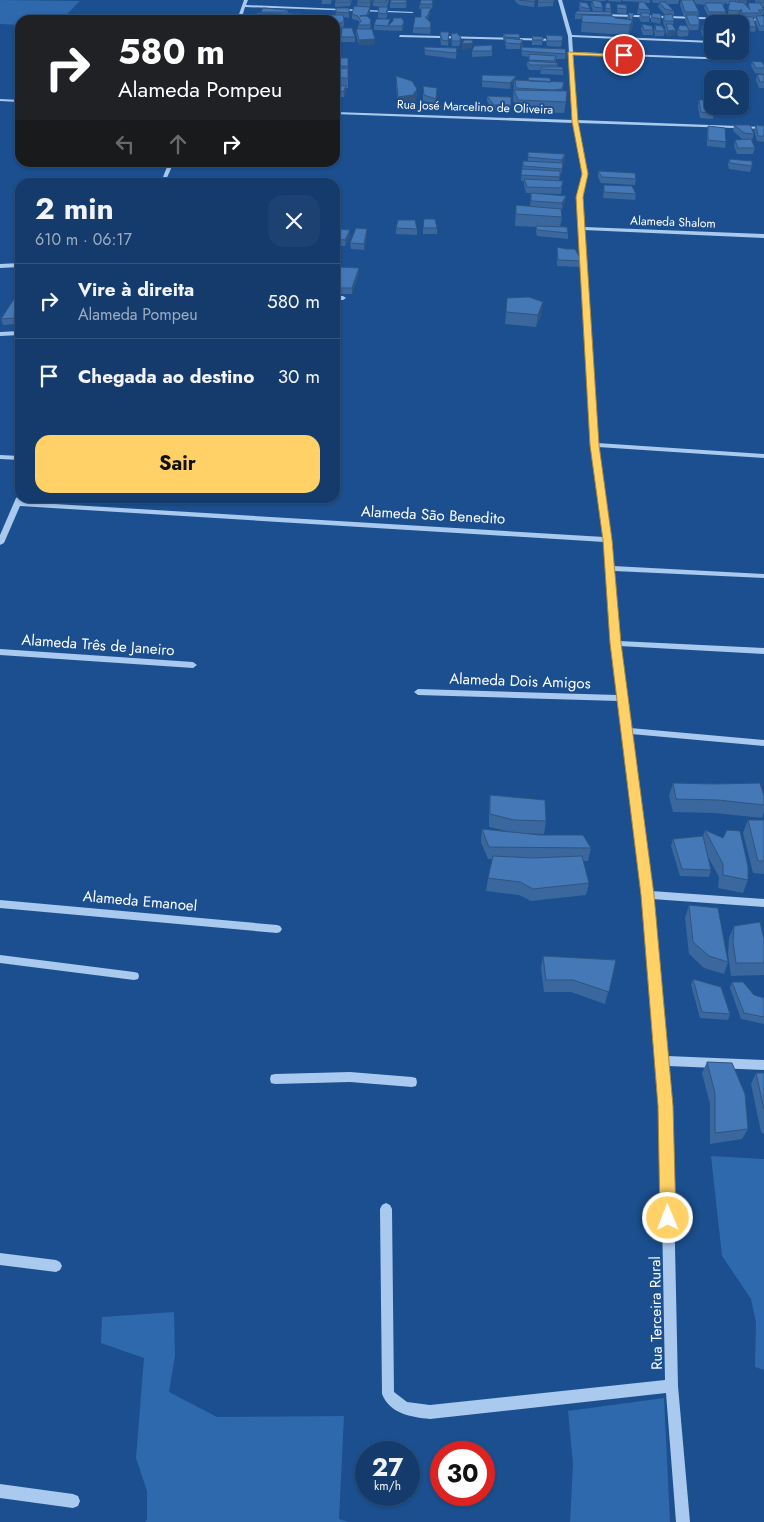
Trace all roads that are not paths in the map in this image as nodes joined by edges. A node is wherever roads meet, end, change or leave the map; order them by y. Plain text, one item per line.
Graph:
1 (246, 0) edge
2 (560, 0) edge
3 (243, 6) junction
4 (412, 12) dead end
5 (592, 14) edge
6 (240, 15) edge
7 (764, 20) edge
8 (400, 36) dead end
9 (570, 38) junction
10 (704, 42) edge
11 (570, 53) junction
12 (704, 58) edge
13 (0, 100) edge
14 (15, 101) edge
15 (340, 113) edge
16 (575, 121) junction
17 (764, 128) edge
18 (581, 228) junction
19 (764, 236) edge
20 (15, 265) edge
21 (0, 266) edge
22 (15, 333) edge
23 (0, 334) edge
24 (594, 445) junction
25 (764, 456) edge
26 (0, 457) edge
27 (15, 458) edge
28 (18, 503) edge
29 (49, 503) edge
30 (608, 540) junction
31 (0, 543) edge
32 (610, 568) junction
33 (764, 576) edge
34 (615, 643) junction
35 (764, 651) edge
36 (0, 652) edge
37 (194, 665) dead end
38 (418, 692) dead end
39 (622, 698) junction
40 (627, 731) junction
41 (764, 743) edge
42 (647, 895) junction
43 (764, 903) edge
44 (0, 904) edge
45 (277, 929) dead end
46 (0, 959) edge
47 (134, 976) dead end
48 (661, 1061) junction
49 (764, 1065) edge
50 (275, 1079) dead end
51 (412, 1082) dead end
52 (386, 1209) dead end
53 (0, 1259) edge
54 (56, 1266) dead end
55 (672, 1386) junction
56 (0, 1491) edge
57 (72, 1501) dead end
58 (683, 1522) edge

1 - 3 street
2 - 9 street, Rua Terceira Rural
3 - 4 street
3 - 6 street
5 - 7 street
8 - 9 street
9 - 10 street
9 - 11 street, Rua Terceira Rural
11 - 12 street
11 - 16 street, Rua Terceira Rural
13 - 14 street
15 - 16 street, Rua José Marcelino de Oliveira
16 - 17 street, Rua José Marcelino de Oliveira
16 - 18 street, Rua Terceira Rural
18 - 19 street, Alameda Shalom
18 - 24 street, Rua Terceira Rural
20 - 21 street
22 - 23 street
24 - 25 street
24 - 30 street, Rua Terceira Rural
26 - 27 street
28 - 31 street
29 - 30 street, Alameda São Benedito
30 - 32 street, Rua Terceira Rural
32 - 33 street
32 - 34 street, Rua Terceira Rural
34 - 35 street
34 - 39 street, Rua Terceira Rural
36 - 37 street, Alameda Três de Janeiro
38 - 39 street, Alameda Dois Amigos
39 - 40 street, Rua Terceira Rural
40 - 41 street
40 - 42 street, Rua Terceira Rural
42 - 43 street
42 - 48 street, Rua Terceira Rural
44 - 45 street, Alameda Emanoel
46 - 47 street
48 - 49 street
48 - 55 street, Rua Terceira Rural
50 - 51 street
52 - 55 street
53 - 54 street
55 - 58 street, Rua Terceira Rural
56 - 57 street

